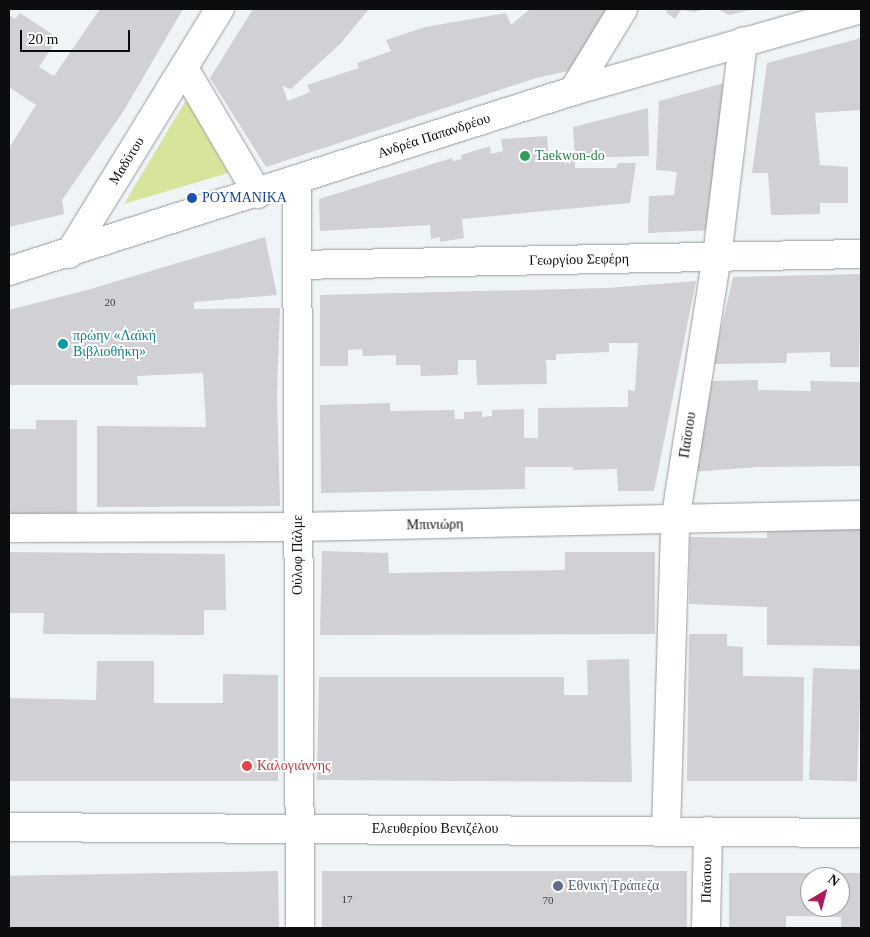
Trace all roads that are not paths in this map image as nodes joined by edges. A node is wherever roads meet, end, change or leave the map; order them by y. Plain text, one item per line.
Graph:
1 (220, 9) edge
2 (623, 9) edge
3 (861, 9) edge
4 (743, 42) junction
5 (184, 68) junction
6 (573, 91) junction
7 (297, 181) junction
8 (258, 194) junction
9 (69, 254) junction
10 (861, 254) edge
11 (717, 257) junction
12 (297, 265) junction
13 (9, 271) edge
14 (861, 515) edge
15 (674, 521) junction
16 (298, 527) junction
17 (9, 528) edge
18 (9, 826) edge
19 (298, 828) junction
20 (666, 831) junction
21 (708, 831) junction
22 (861, 832) edge
23 (300, 928) edge
24 (706, 928) edge

1 - 5 street, Μαδύτου
2 - 6 street
3 - 4 street, Ανδρέα Παπανδρέου
4 - 6 street, Ανδρέα Παπανδρέου
4 - 11 street, Παϊσιου
5 - 8 street
5 - 9 street, Μαδύτου
6 - 7 street, Ανδρέα Παπανδρέου
7 - 8 street, Ανδρέα Παπανδρέου
7 - 12 street, Ούλοφ Πάλμε
8 - 9 street, Ανδρέα Παπανδρέου
9 - 13 street, Ανδρέα Παπανδρέου
10 - 11 street, Γεωργίου Σεφέρη
11 - 12 street, Γεωργίου Σεφέρη
11 - 15 street, Παϊσιου
12 - 16 street, Ούλοφ Πάλμε
14 - 15 street, Μπινιώρη
15 - 16 street, Μπινιώρη
15 - 20 street, Παϊσιου
16 - 17 street, Μπινιώρη
16 - 19 street, Ούλοφ Πάλμε
18 - 19 street, Ελευθερίου Βενιζέλου
19 - 20 street, Ελευθερίου Βενιζέλου
19 - 23 street, Ούλοφ Πάλμε
20 - 21 street, Ελευθερίου Βενιζέλου
21 - 22 street, Ελευθερίου Βενιζέλου
21 - 24 street, Παϊσιου

